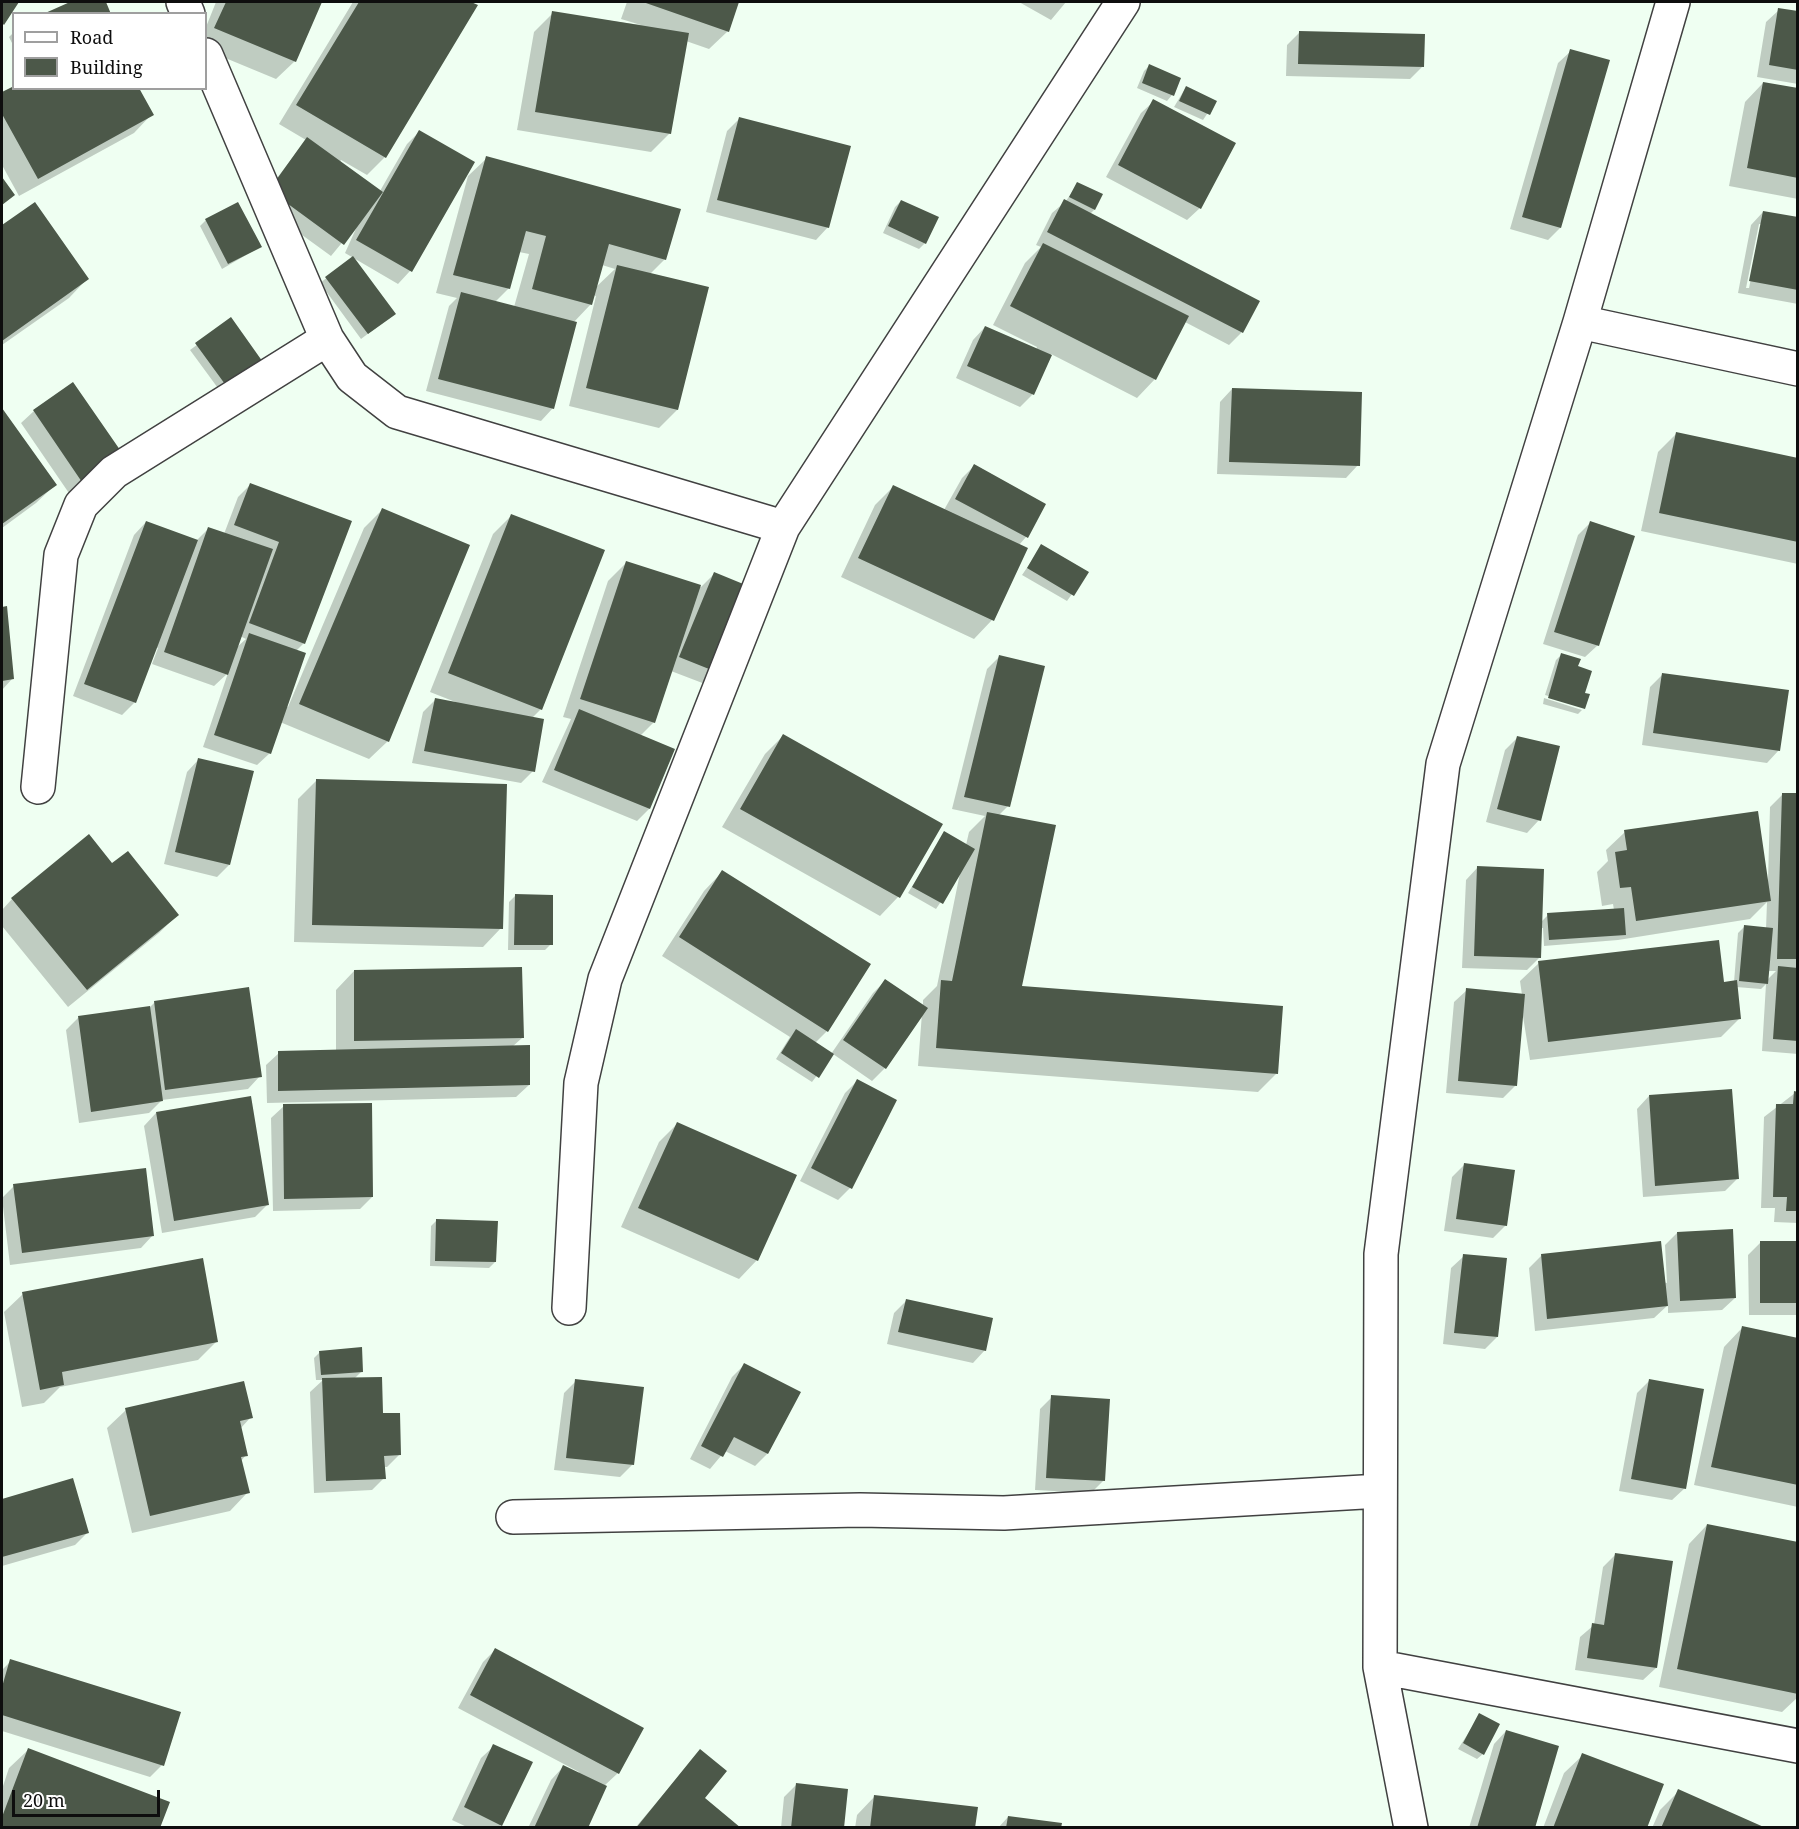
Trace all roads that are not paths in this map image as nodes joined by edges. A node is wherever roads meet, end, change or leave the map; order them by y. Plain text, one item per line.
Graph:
1 (1123, 2) edge
2 (1673, 2) edge
3 (207, 57) edge
4 (1581, 322) junction
5 (327, 339) junction
6 (1797, 369) edge
7 (783, 527) junction
8 (38, 787) dead end
9 (569, 1308) dead end
10 (1380, 1491) junction
11 (513, 1517) dead end
12 (1380, 1667) junction
13 (1797, 1746) edge
14 (1411, 1827) edge

1 - 7 street
2 - 4 street
3 - 5 street
4 - 6 street
4 - 10 street
5 - 7 street
5 - 8 street
7 - 9 street
10 - 11 street
10 - 12 street
12 - 13 street
12 - 14 street

